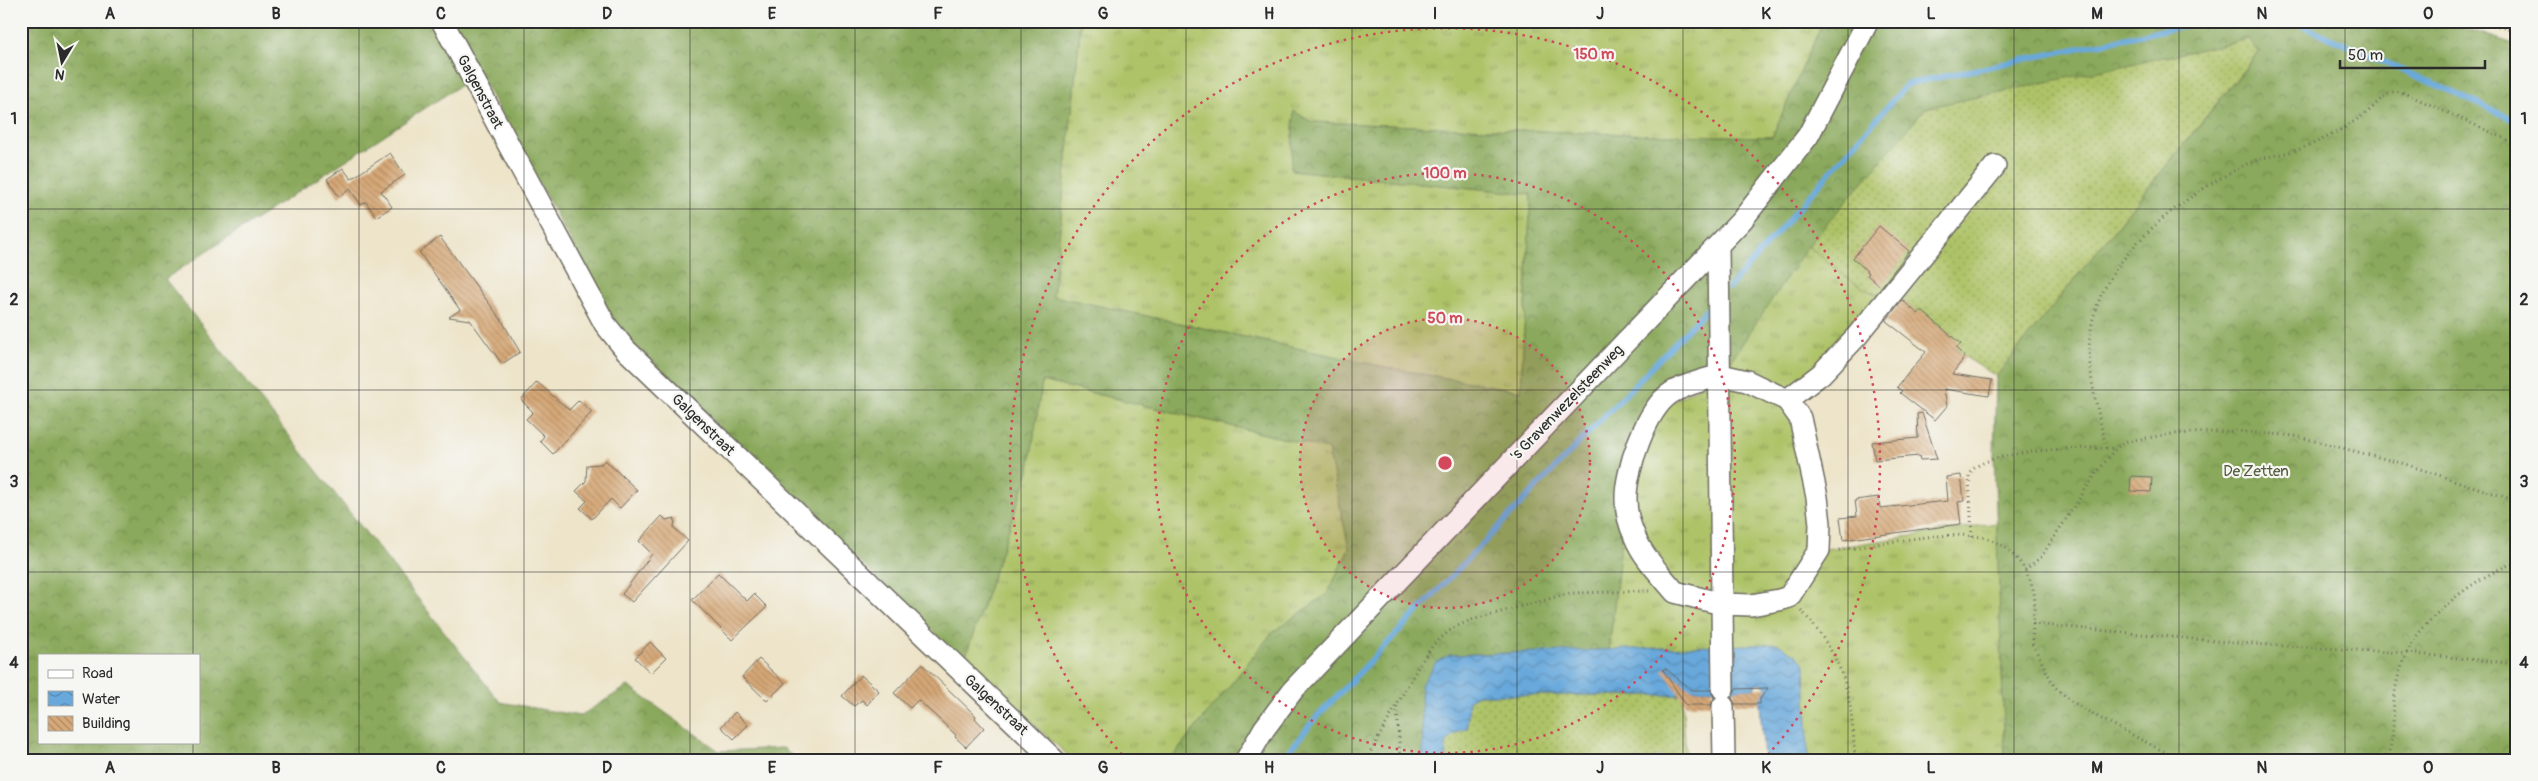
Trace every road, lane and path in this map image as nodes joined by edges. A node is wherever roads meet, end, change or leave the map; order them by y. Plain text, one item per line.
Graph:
1 (442, 21) edge
2 (2484, 21) edge
3 (1868, 24) edge
4 (2517, 32) edge
5 (2517, 144) edge
6 (1995, 166) dead end
7 (1718, 246) junction
8 (1721, 375) junction
9 (1787, 400) junction
10 (2106, 448) junction
11 (2115, 449) junction
12 (2517, 501) edge
13 (1972, 537) junction
14 (1818, 550) junction
15 (2517, 562) edge
16 (2025, 570) junction
17 (1675, 592) junction
18 (1788, 597) junction
19 (1722, 604) junction
20 (2032, 624) junction
21 (2408, 653) junction
22 (2517, 664) edge
23 (1397, 706) junction
24 (1054, 760) edge
25 (1246, 760) edge
26 (1366, 760) edge
27 (1400, 760) edge
28 (1724, 760) edge
29 (1856, 760) edge
30 (2180, 760) edge
31 (2385, 760) edge

1 - 24 street, Galgenstraat
2 - 4 path
3 - 7 street, 's Gravenwezelsteenweg
5 - 10 path
6 - 9 street
7 - 8 street
7 - 25 street, 's Gravenwezelsteenweg
8 - 9 street
8 - 17 street
8 - 19 street
9 - 14 street
10 - 11 path
10 - 13 path
11 - 12 path
11 - 16 path
13 - 14 path
13 - 16 path
14 - 18 street
15 - 21 path
16 - 20 path
17 - 19 street
17 - 23 path
18 - 19 street
18 - 29 path
19 - 28 street
20 - 21 path
20 - 30 path
21 - 22 path
21 - 31 path
23 - 26 path
23 - 27 path

